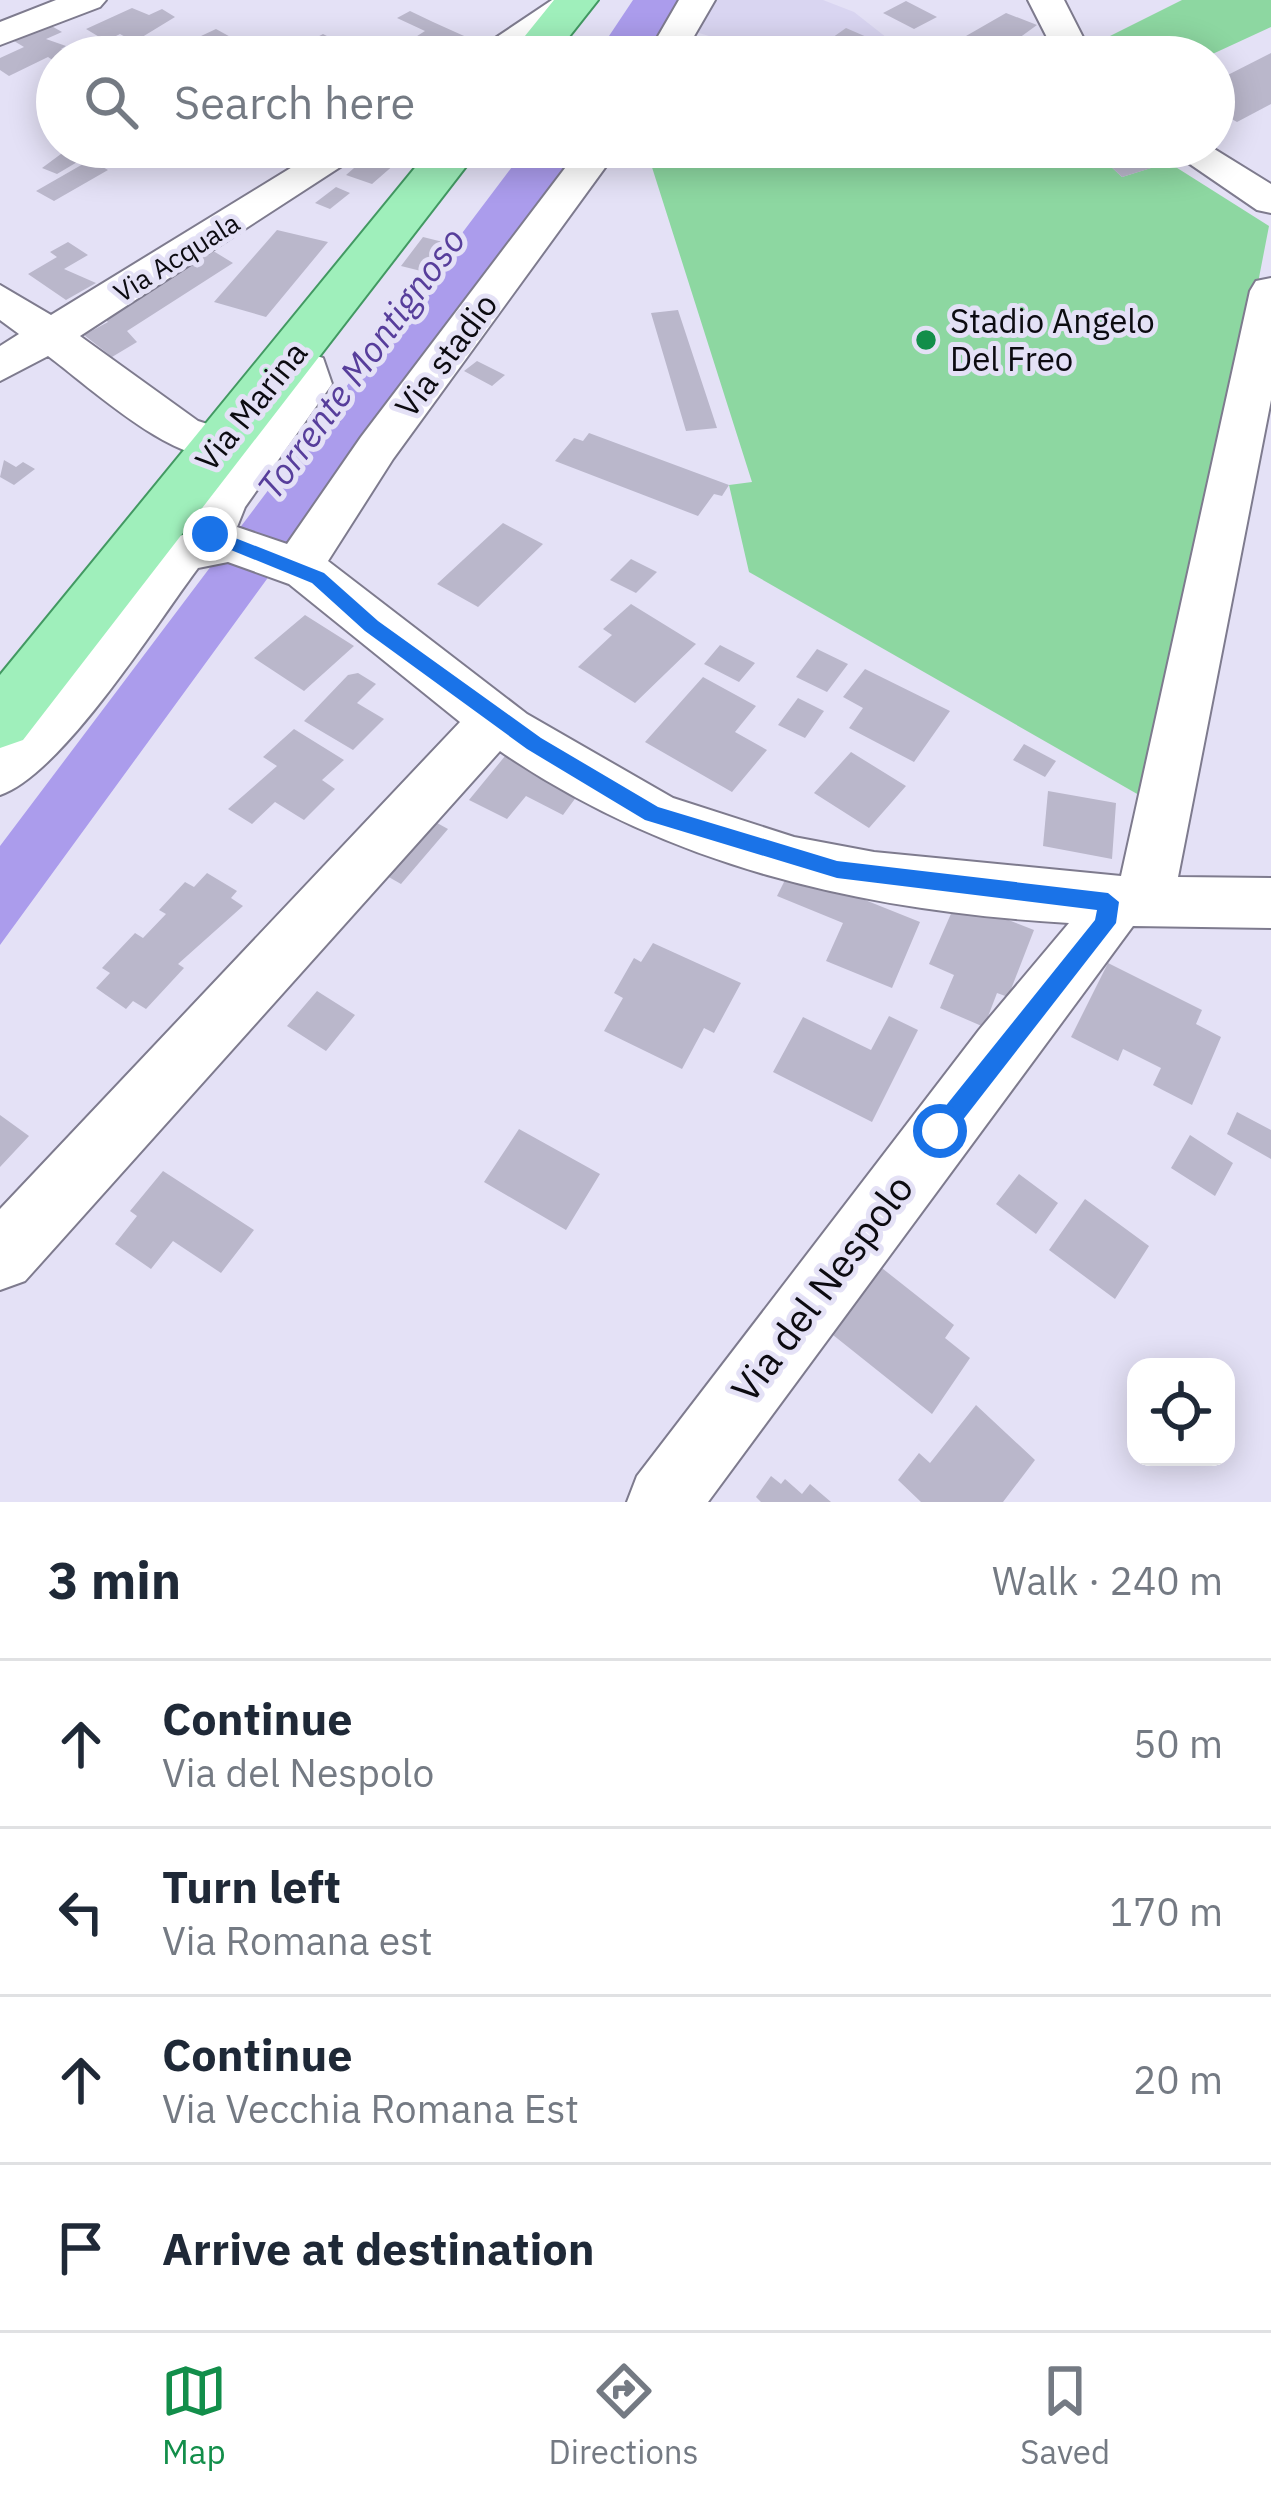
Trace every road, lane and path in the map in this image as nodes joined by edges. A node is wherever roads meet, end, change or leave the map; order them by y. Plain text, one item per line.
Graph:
1 (88, 0) edge
2 (577, 0) edge
3 (697, 0) edge
4 (1046, 0) edge
5 (0, 34) edge
6 (519, 36) edge
7 (547, 36) edge
8 (676, 36) edge
9 (1064, 36) edge
10 (319, 168) edge
11 (440, 168) edge
12 (585, 168) edge
13 (1217, 168) edge
14 (1271, 202) edge
15 (1271, 291) edge
16 (0, 299) edge
17 (49, 338) junction
18 (287, 362) junction
19 (0, 366) edge
20 (219, 444) junction
21 (226, 544) junction
22 (290, 565) junction
23 (497, 718) junction
24 (0, 722) edge
25 (0, 772) edge
26 (1126, 903) junction
27 (1271, 903) edge
28 (2, 1257) edge
29 (663, 1502) edge

1 - 5 street
2 - 6 street
2 - 7 main road
3 - 8 street
4 - 9 street
10 - 17 street, Via Acquala
11 - 18 main road, Via Marina
12 - 22 street, Via stadio
13 - 14 street
15 - 26 street, Via del Nespolo
16 - 17 street
17 - 19 street, Via Acquala
17 - 20 street
18 - 20 main road, Via Marina
18 - 21 street
20 - 24 main road, Via Marina
21 - 22 street
21 - 25 street
22 - 23 street
23 - 26 street
23 - 28 street
26 - 27 street
26 - 29 street, Via del Nespolo

